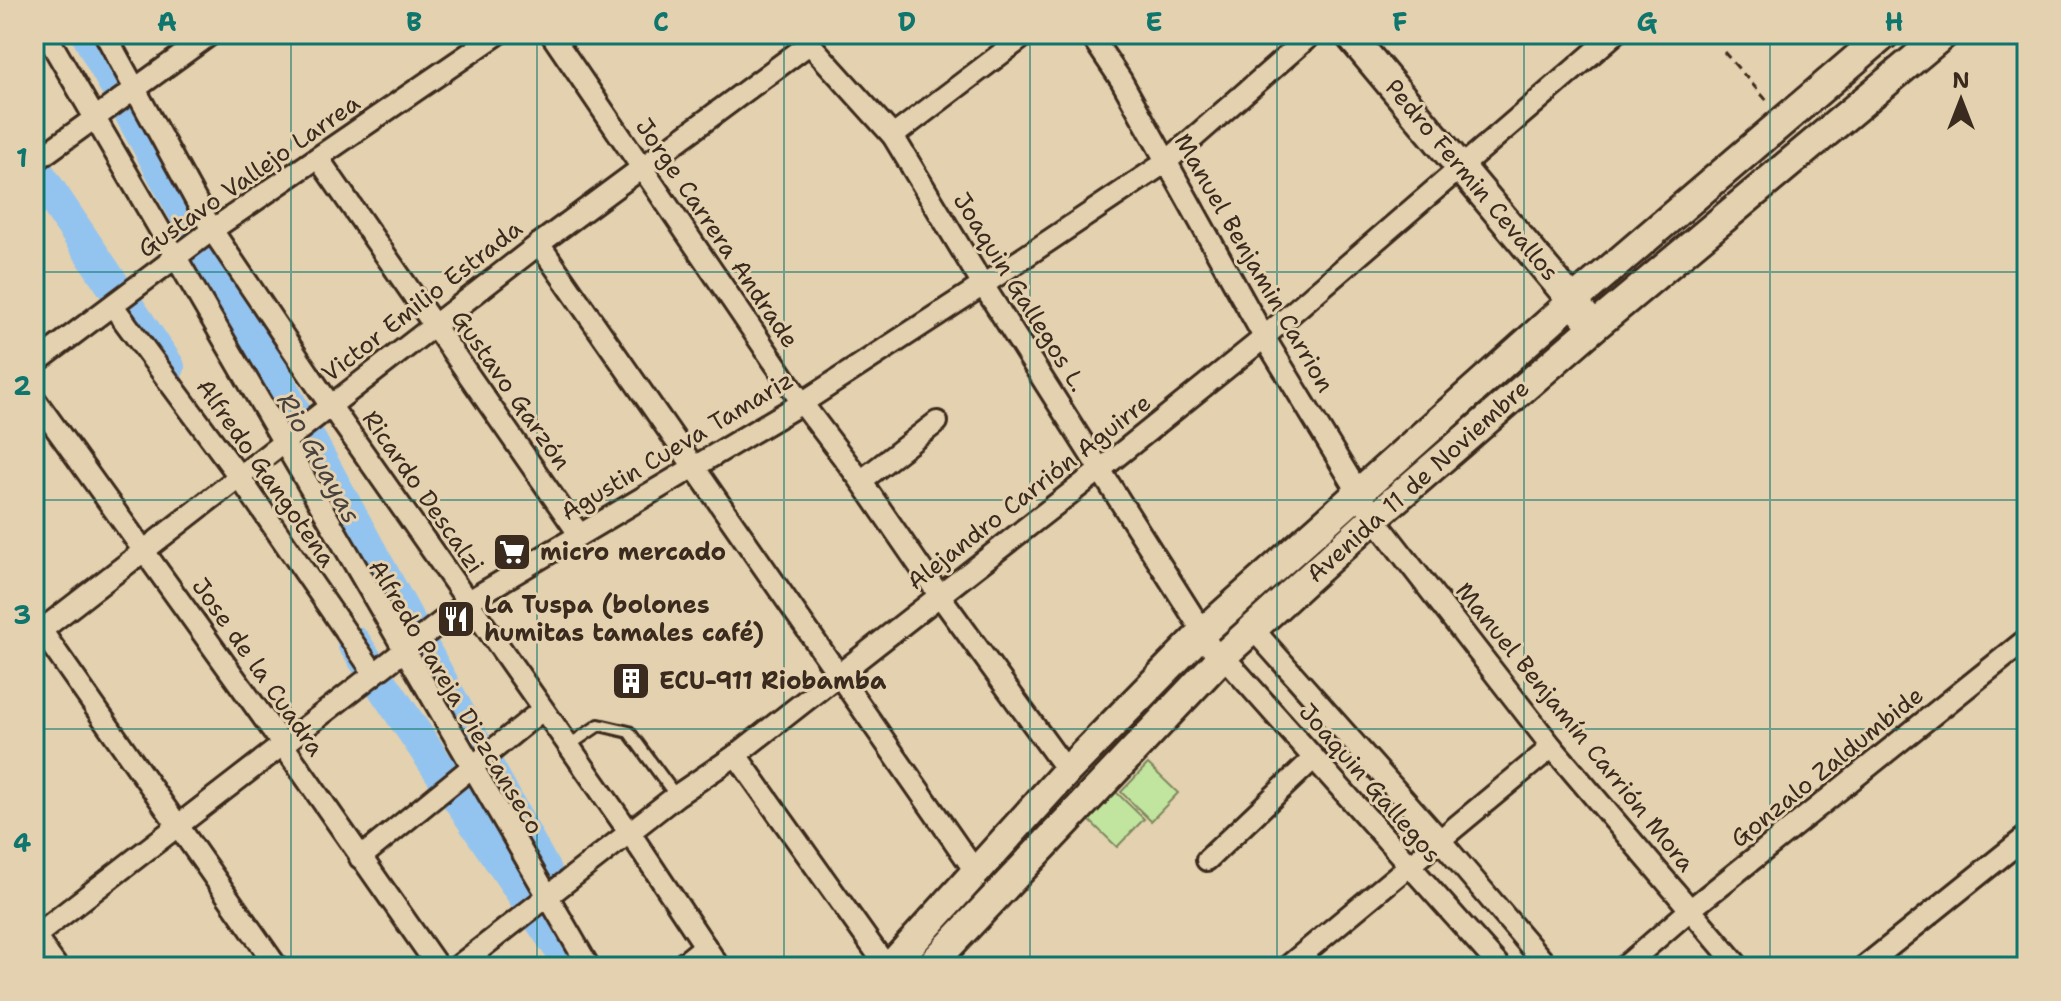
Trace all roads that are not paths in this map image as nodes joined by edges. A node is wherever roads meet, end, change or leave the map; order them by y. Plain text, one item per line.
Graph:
1 (46, 34) edge
2 (105, 34) edge
3 (211, 34) edge
4 (498, 34) edge
5 (551, 34) edge
6 (1027, 34) edge
7 (1090, 34) edge
8 (1312, 34) edge
9 (1349, 34) edge
10 (1615, 34) edge
11 (1885, 34) edge
12 (1944, 34) edge
13 (805, 39) edge
14 (34, 41) edge
15 (135, 89) junction
16 (1785, 120) junction
17 (893, 136) junction
18 (1809, 148) junction
19 (318, 158) junction
20 (34, 162) edge
21 (1166, 162) junction
22 (1463, 167) junction
23 (643, 169) junction
24 (212, 230) junction
25 (539, 244) junction
26 (983, 285) junction
27 (1573, 301) junction
28 (113, 306) junction
29 (434, 325) junction
30 (1594, 327) junction
31 (1264, 337) junction
32 (34, 364) edge
33 (34, 398) edge
34 (802, 403) junction
35 (330, 405) junction
36 (937, 422) dead end
37 (693, 467) junction
38 (1100, 470) junction
39 (238, 475) junction
40 (861, 481) junction
41 (1358, 492) junction
42 (1374, 518) junction
43 (579, 534) junction
44 (143, 550) junction
45 (940, 596) junction
46 (467, 602) junction
47 (37, 629) edge
48 (1253, 629) junction
49 (1203, 632) junction
50 (2027, 639) edge
51 (1223, 656) junction
52 (374, 673) junction
53 (838, 676) junction
54 (542, 710) junction
55 (283, 745) junction
56 (568, 746) junction
57 (1552, 747) junction
58 (736, 755) junction
59 (1314, 758) junction
60 (1067, 771) junction
61 (676, 796) junction
62 (177, 824) junction
63 (630, 833) junction
64 (2027, 836) edge
65 (1440, 840) junction
66 (360, 858) junction
67 (1207, 860) dead end
68 (1408, 867) junction
69 (975, 871) junction
70 (1691, 909) junction
71 (34, 936) edge
72 (705, 946) junction
73 (57, 967) edge
74 (277, 967) edge
75 (438, 967) edge
76 (457, 967) edge
77 (588, 967) edge
78 (679, 967) edge
79 (719, 967) edge
80 (889, 967) edge
81 (929, 967) edge
82 (1287, 967) edge
83 (1500, 967) edge
84 (1548, 967) edge
85 (1624, 967) edge
86 (1739, 967) edge
87 (1864, 967) edge

1 - 77 street
2 - 15 street, Ricardo Descalzi
3 - 15 street
4 - 19 street, Gustavo Vallejo Larrea
5 - 23 street, Jorge Carrera Andrade
6 - 17 street
7 - 21 street, Manuel Benjamin Carrion
8 - 21 street, Agustin Cueva Tamariz
9 - 22 street, Pedro Fermin Cevallos
10 - 22 street, Alejandro Carrión Aguirre
11 - 16 street, Avenida 11 de Noviembre
12 - 18 street, Avenida 11 de Noviembre
13 - 17 street, Joaquin Gallegos L.
13 - 23 street, Victor Emilio Estrada
14 - 77 street, Alfredo Pareja Diezcanseco
15 - 20 street
15 - 24 street, Ricardo Descalzi
16 - 18 street
16 - 27 street, Avenida 11 de Noviembre
17 - 26 street, Joaquin Gallegos L.
18 - 30 street, Avenida 11 de Noviembre
19 - 24 street, Gustavo Vallejo Larrea
19 - 29 street, Gustavo Garzón
21 - 26 street, Agustin Cueva Tamariz
21 - 31 street, Manuel Benjamin Carrion
22 - 27 street, Pedro Fermin Cevallos
22 - 31 street, Alejandro Carrión Aguirre
23 - 25 street, Victor Emilio Estrada
23 - 34 street, Jorge Carrera Andrade
24 - 28 street, Gustavo Vallejo Larrea
24 - 35 street, Ricardo Descalzi
25 - 29 street, Victor Emilio Estrada
25 - 37 street
26 - 34 street, Agustin Cueva Tamariz
26 - 38 street, Joaquin Gallegos L.
27 - 30 street, Pedro Fermin Cevallos
27 - 41 street, Avenida 11 de Noviembre
28 - 32 street, Gustavo Vallejo Larrea
28 - 39 street, Alfredo Gangotena
29 - 35 street, Victor Emilio Estrada
29 - 43 street, Gustavo Garzón
30 - 42 street, Avenida 11 de Noviembre
31 - 38 street, Alejandro Carrión Aguirre
31 - 41 street, Manuel Benjamin Carrion
33 - 44 street, Jose de la Cuadra
34 - 37 street, Agustin Cueva Tamariz
34 - 40 street, Jorge Carrera Andrade
35 - 39 street, Victor Emilio Estrada
35 - 46 street, Ricardo Descalzi
36 - 40 street
37 - 43 street, Agustin Cueva Tamariz
37 - 53 street
38 - 45 street, Alejandro Carrión Aguirre
38 - 49 street, Joaquin Gallegos L.
39 - 44 street, Victor Emilio Estrada
39 - 52 street, Alfredo Gangotena
40 - 45 street, Jorge Carrera Andrade
41 - 42 street, Manuel Benjamin Carrion
41 - 49 street, Avenida 11 de Noviembre
42 - 48 street, Avenida 11 de Noviembre
42 - 57 street, Manuel Benjamín Carrión Mora
43 - 46 street, Agustin Cueva Tamariz
44 - 47 street, Victor Emilio Estrada
44 - 55 street, Jose de la Cuadra
45 - 53 street, Alejandro Carrión Aguirre
45 - 60 street, Jorge Carrera Andrade
46 - 52 street, Agustin Cueva Tamariz
46 - 54 street, Ricardo Descalzi
47 - 62 street
48 - 51 street, Avenida 11 de Noviembre
48 - 65 street
49 - 51 street, Joaquin Gallegos
49 - 60 street, Avenida 11 de Noviembre
50 - 70 street, Gonzalo Zaldumbide
51 - 59 street, Joaquin Gallegos
51 - 81 street, Avenida 11 de Noviembre
52 - 55 street, Agustin Cueva Tamariz
53 - 58 street, Alejandro Carrión Aguirre
53 - 69 street
54 - 56 street, Ricardo Descalzi
54 - 66 street
55 - 62 street, Agustin Cueva Tamariz
55 - 66 street, Jose de la Cuadra
56 - 61 lane
56 - 63 street, Ricardo Descalzi
57 - 65 street
57 - 70 street, Manuel Benjamín Carrión Mora
58 - 61 street, Alejandro Carrión Aguirre
58 - 80 street
59 - 67 street
59 - 68 street, Joaquin Gallegos
60 - 69 street, Avenida 11 de Noviembre
61 - 63 street, Alejandro Carrión Aguirre
62 - 71 street, Agustin Cueva Tamariz
62 - 74 street
63 - 72 street, Ricardo Descalzi
63 - 76 street, Alejandro Carrión Aguirre
64 - 87 street
65 - 68 street
65 - 84 street
66 - 75 street, Jose de la Cuadra
68 - 82 street
68 - 83 street, Joaquin Gallegos
69 - 80 street, Avenida 11 de Noviembre
70 - 85 street, Gonzalo Zaldumbide
70 - 86 street, Manuel Benjamín Carrión Mora
71 - 73 street
72 - 78 street
72 - 79 street, Ricardo Descalzi

